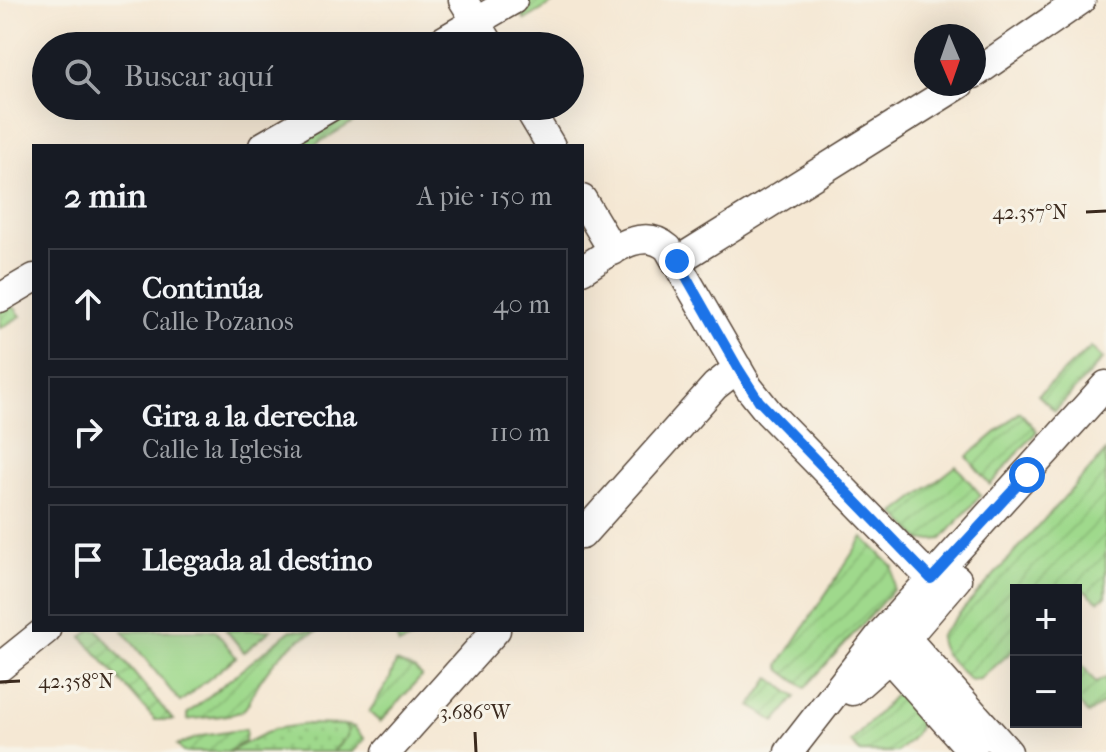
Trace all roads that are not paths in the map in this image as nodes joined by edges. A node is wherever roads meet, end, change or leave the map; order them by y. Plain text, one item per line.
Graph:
1 (513, 0) edge
2 (1081, 0) edge
3 (477, 23) edge
4 (986, 66) edge
5 (942, 96) edge
6 (308, 120) edge
7 (535, 120) edge
8 (266, 144) edge
9 (550, 144) edge
10 (584, 202) edge
11 (613, 251) junction
12 (677, 261) junction
13 (584, 269) edge
14 (32, 279) edge
15 (0, 298) edge
16 (738, 368) junction
17 (1106, 385) edge
18 (1106, 413) edge
19 (584, 533) edge
20 (938, 586) junction
21 (44, 632) edge
22 (494, 632) edge
23 (892, 643) junction
24 (0, 667) edge
25 (958, 714) junction
26 (794, 746) edge
27 (387, 752) edge
28 (973, 752) edge
29 (1008, 752) edge

1 - 3 street
2 - 4 street
5 - 12 street
6 - 8 street
7 - 9 street
10 - 11 street
11 - 12 street
11 - 13 street
12 - 16 street
14 - 15 street
16 - 19 street
16 - 20 street
17 - 20 street
18 - 20 street
20 - 23 street
21 - 24 street
22 - 27 street
23 - 25 street
23 - 26 street
25 - 28 street
25 - 29 street

